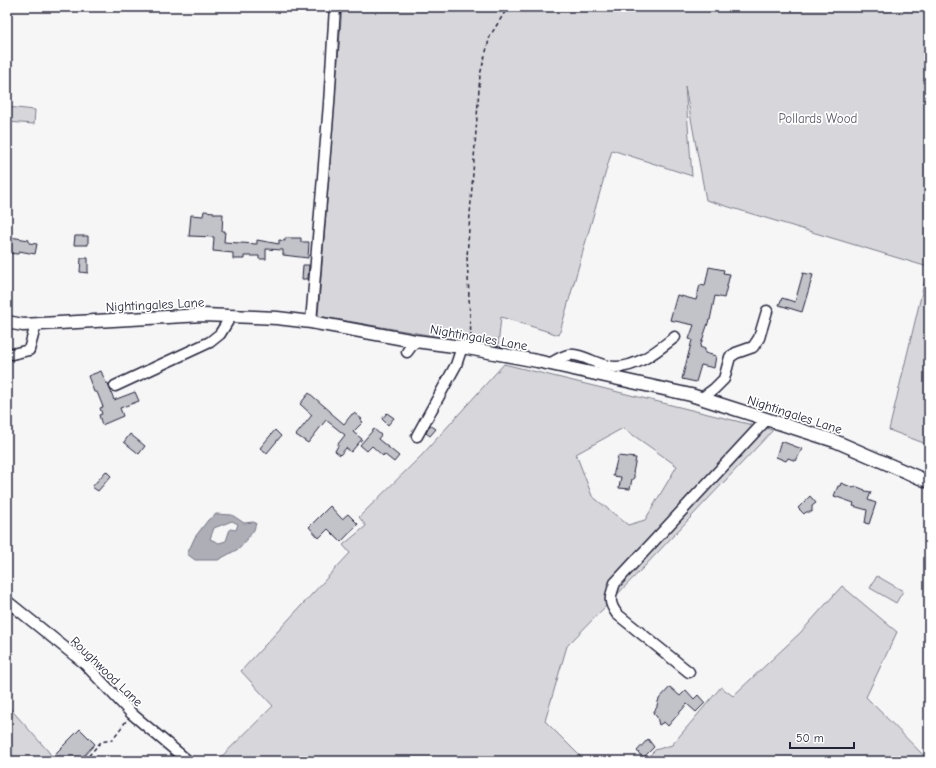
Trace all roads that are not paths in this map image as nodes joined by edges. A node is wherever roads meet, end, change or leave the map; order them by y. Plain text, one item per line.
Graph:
1 (335, 7) edge
2 (767, 311) dead end
3 (231, 316) junction
4 (7, 322) edge
5 (311, 322) junction
6 (36, 324) junction
7 (675, 337) dead end
8 (415, 341) junction
9 (466, 344) junction
10 (7, 352) edge
11 (407, 352) dead end
12 (549, 364) junction
13 (116, 386) dead end
14 (702, 398) junction
15 (767, 419) junction
16 (417, 436) dead end
17 (929, 482) edge
18 (7, 601) edge
19 (689, 672) dead end
20 (188, 761) edge

1 - 5 street
2 - 14 street
3 - 5 main road, Nightingales Lane
3 - 6 main road, Nightingales Lane
3 - 13 street
4 - 6 main road, Nightingales Lane
5 - 8 main road, Nightingales Lane
6 - 10 street
7 - 12 street
8 - 9 main road, Nightingales Lane
8 - 11 street
9 - 12 main road, Nightingales Lane
9 - 16 street
12 - 14 main road, Nightingales Lane
14 - 15 main road, Nightingales Lane
15 - 17 main road, Nightingales Lane
15 - 19 street
18 - 20 street, Roughwood Lane

